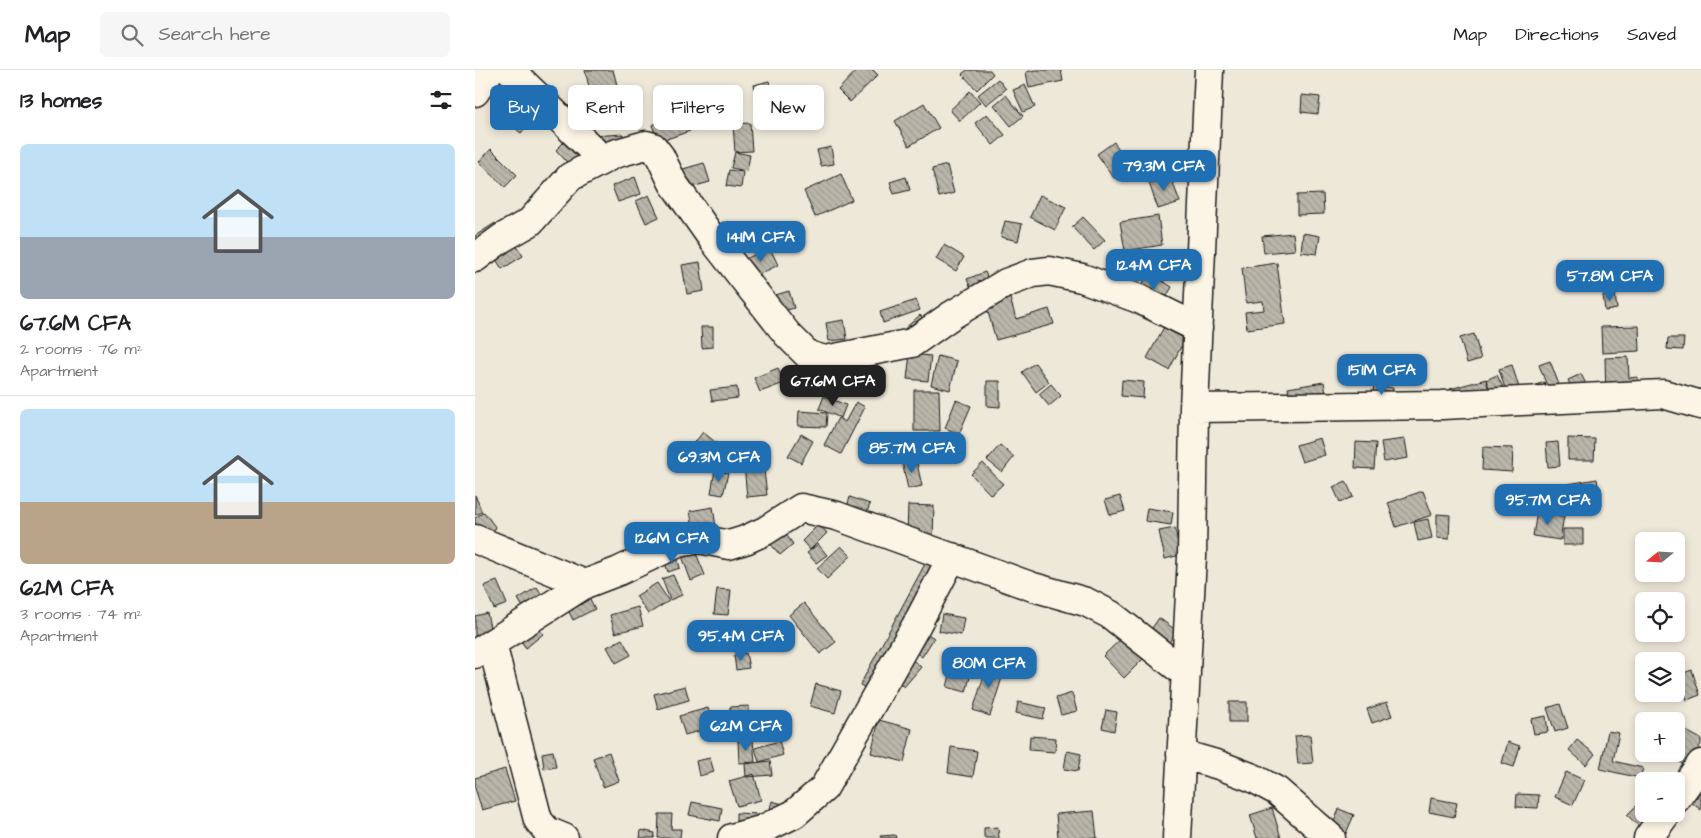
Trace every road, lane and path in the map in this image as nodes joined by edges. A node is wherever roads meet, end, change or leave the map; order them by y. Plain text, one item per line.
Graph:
1 (491, 70) edge
2 (510, 70) edge
3 (1209, 70) edge
4 (475, 92) edge
5 (602, 159) junction
6 (475, 258) edge
7 (1198, 328) junction
8 (1701, 405) edge
9 (1194, 408) junction
10 (475, 539) edge
11 (952, 557) junction
12 (585, 584) junction
13 (483, 649) edge
14 (1186, 674) junction
15 (1181, 754) junction
16 (1701, 764) edge
17 (1685, 786) edge
18 (1660, 822) edge
19 (564, 838) edge
20 (732, 838) edge
21 (1177, 838) edge
22 (1331, 838) edge
23 (1648, 838) edge

1 - 4 street
2 - 5 street
3 - 7 street
5 - 6 street
5 - 7 street
7 - 9 street
8 - 9 street
9 - 14 street
10 - 12 street
11 - 12 street
11 - 14 street
11 - 20 street
12 - 13 street
13 - 19 street
14 - 15 street
15 - 21 street
15 - 22 street
16 - 17 street
18 - 23 street

